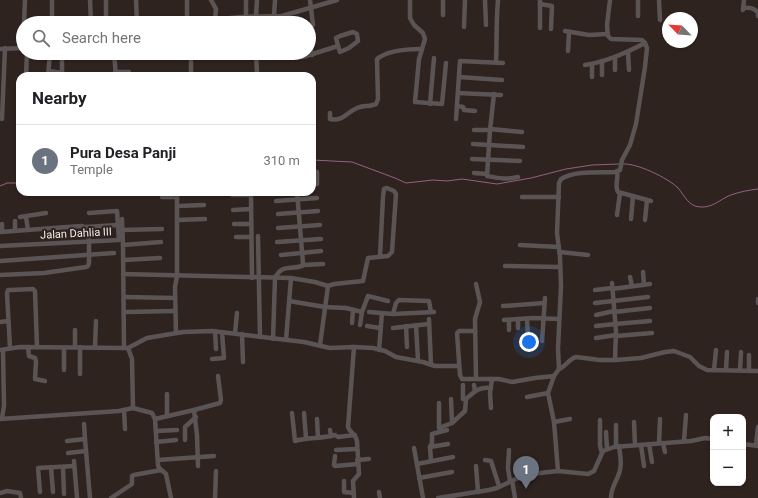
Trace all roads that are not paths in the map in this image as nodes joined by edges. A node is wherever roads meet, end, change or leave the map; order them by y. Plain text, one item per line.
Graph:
1 (26, 0) edge
2 (52, 0) edge
3 (90, 0) edge
4 (106, 0) edge
5 (136, 0) edge
6 (187, 0) edge
7 (211, 0) edge
8 (246, 0) edge
9 (257, 0) edge
10 (275, 0) edge
11 (310, 0) edge
12 (337, 0) edge
13 (410, 0) edge
14 (443, 0) edge
15 (465, 0) edge
16 (485, 0) edge
17 (498, 0) edge
18 (610, 0) edge
19 (638, 0) edge
20 (659, 0) edge
21 (744, 0) edge
22 (328, 2) edge
23 (540, 2) edge
24 (310, 8) junction
25 (443, 15) dead end
26 (25, 16) edge
27 (52, 16) edge
28 (91, 16) edge
29 (106, 16) edge
30 (137, 16) edge
31 (187, 16) edge
32 (215, 16) edge
33 (246, 16) joint
34 (256, 16) junction
35 (267, 16) joint
36 (274, 16) junction
37 (312, 16) edge
38 (638, 16) dead end
39 (758, 16) edge
40 (660, 20) dead end
41 (486, 25) dead end
42 (464, 27) dead end
43 (540, 28) dead end
44 (551, 29) dead end
45 (607, 34) junction
46 (645, 43) junction
47 (338, 46) junction
48 (16, 48) edge
49 (3, 49) edge
50 (422, 49) junction
51 (568, 50) dead end
52 (628, 52) junction
53 (316, 54) edge
54 (615, 57) junction
55 (434, 58) dead end
56 (27, 60) edge
57 (49, 60) edge
58 (63, 60) edge
59 (114, 60) edge
60 (191, 60) edge
61 (256, 60) edge
62 (602, 61) junction
63 (496, 62) junction
64 (503, 62) dead end
65 (446, 63) dead end
66 (592, 64) junction
67 (585, 65) dead end
68 (615, 70) dead end
69 (628, 70) dead end
70 (26, 72) edge
71 (48, 72) edge
72 (64, 72) edge
73 (115, 72) edge
74 (190, 72) edge
75 (257, 72) edge
76 (602, 75) dead end
77 (459, 77) junction
78 (592, 77) dead end
79 (502, 80) dead end
80 (458, 93) junction
81 (494, 94) junction
82 (501, 95) dead end
83 (430, 104) junction
84 (457, 106) junction
85 (475, 111) dead end
86 (330, 113) dead end
87 (2, 119) dead end
88 (456, 119) dead end
89 (490, 129) junction
90 (474, 130) dead end
91 (522, 132) dead end
92 (473, 144) dead end
93 (489, 145) junction
94 (523, 147) dead end
95 (472, 158) dead end
96 (488, 160) junction
97 (520, 162) dead end
98 (619, 169) junction
99 (316, 172) edge
100 (474, 173) dead end
101 (487, 174) junction
102 (518, 177) dead end
103 (316, 184) edge
104 (620, 193) junction
105 (177, 196) edge
106 (251, 196) edge
107 (634, 196) junction
108 (522, 197) dead end
109 (559, 197) junction
110 (317, 198) dead end
111 (297, 199) junction
112 (276, 201) dead end
113 (204, 205) dead end
114 (177, 206) junction
115 (251, 209) junction
116 (233, 210) dead end
117 (318, 211) dead end
118 (46, 213) dead end
119 (88, 213) dead end
120 (298, 213) junction
121 (278, 214) dead end
122 (617, 216) dead end
123 (630, 218) dead end
124 (122, 219) dead end
125 (177, 220) junction
126 (205, 220) dead end
127 (645, 220) dead end
128 (15, 221) dead end
129 (2, 224) dead end
130 (234, 224) dead end
131 (251, 224) junction
132 (118, 225) junction
133 (320, 225) dead end
134 (300, 226) junction
135 (85, 227) junction
136 (278, 228) dead end
137 (162, 229) dead end
138 (28, 230) junction
139 (122, 230) junction
140 (15, 231) junction
141 (1, 232) edge
142 (258, 236) dead end
143 (251, 237) junction
144 (236, 238) dead end
145 (321, 239) dead end
146 (119, 240) junction
147 (301, 240) junction
148 (89, 241) junction
149 (161, 242) dead end
150 (277, 242) dead end
151 (520, 245) dead end
152 (0, 246) edge
153 (122, 246) junction
154 (559, 250) junction
155 (321, 251) dead end
156 (302, 253) junction
157 (114, 254) dead end
158 (89, 255) junction
159 (281, 255) dead end
160 (588, 255) dead end
161 (380, 256) junction
162 (160, 258) dead end
163 (124, 260) junction
164 (0, 261) edge
165 (323, 264) dead end
166 (303, 265) junction
167 (504, 266) dead end
168 (560, 267) junction
169 (643, 272) dead end
170 (123, 274) junction
171 (0, 275) edge
172 (177, 276) junction
173 (630, 277) dead end
174 (252, 278) junction
175 (259, 278) junction
176 (275, 278) junction
177 (290, 278) junction
178 (476, 284) dead end
179 (650, 284) dead end
180 (644, 285) junction
181 (328, 286) junction
182 (632, 286) junction
183 (612, 287) junction
184 (595, 290) dead end
185 (124, 297) junction
186 (648, 297) dead end
187 (176, 298) junction
188 (758, 299) edge
189 (613, 300) junction
190 (289, 301) junction
191 (388, 301) dead end
192 (595, 303) dead end
193 (758, 303) edge
194 (503, 306) dead end
195 (325, 307) junction
196 (650, 308) dead end
197 (354, 310) junction
198 (175, 311) junction
199 (125, 312) junction
200 (362, 312) junction
201 (369, 312) dead end
202 (614, 312) junction
203 (237, 313) dead end
204 (382, 313) junction
205 (393, 314) junction
206 (596, 315) dead end
207 (544, 318) junction
208 (527, 319) junction
209 (559, 319) junction
210 (518, 320) junction
211 (8, 321) junction
212 (96, 321) dead end
213 (650, 321) dead end
214 (0, 322) edge
215 (352, 323) dead end
216 (615, 324) junction
217 (360, 325) dead end
218 (416, 325) junction
219 (367, 326) dead end
220 (406, 326) junction
221 (596, 326) dead end
222 (380, 328) junction
223 (393, 328) dead end
224 (518, 328) dead end
225 (75, 330) dead end
226 (509, 330) dead end
227 (215, 331) junction
228 (475, 331) junction
229 (222, 332) junction
230 (235, 333) junction
231 (652, 333) dead end
232 (176, 334) junction
233 (242, 334) junction
234 (528, 336) dead end
235 (616, 336) junction
236 (260, 337) junction
237 (596, 338) dead end
238 (273, 339) junction
239 (286, 340) junction
240 (542, 341) dead end
241 (320, 345) junction
242 (28, 347) junction
243 (37, 347) junction
244 (78, 347) junction
245 (95, 347) junction
246 (354, 347) junction
247 (407, 347) dead end
248 (10, 348) junction
249 (64, 348) junction
250 (126, 348) junction
251 (2, 350) edge
252 (216, 350) dead end
253 (379, 350) junction
254 (716, 350) dead end
255 (727, 352) dead end
256 (741, 352) dead end
257 (749, 355) dead end
258 (212, 359) dead end
259 (615, 360) junction
260 (418, 361) junction
261 (243, 362) dead end
262 (431, 365) junction
263 (459, 366) junction
264 (559, 369) junction
265 (64, 370) dead end
266 (714, 370) junction
267 (726, 370) junction
268 (740, 370) junction
269 (749, 371) junction
270 (758, 371) edge
271 (80, 374) dead end
272 (218, 376) dead end
273 (554, 376) junction
274 (476, 378) junction
275 (492, 379) junction
276 (45, 381) dead end
277 (474, 385) dead end
278 (462, 386) dead end
279 (491, 388) junction
280 (475, 391) junction
281 (548, 393) junction
282 (166, 394) dead end
283 (2, 397) edge
284 (526, 397) dead end
285 (451, 399) dead end
286 (466, 399) junction
287 (439, 403) dead end
288 (133, 408) junction
289 (492, 408) dead end
290 (124, 410) junction
291 (194, 410) junction
292 (292, 413) dead end
293 (304, 413) dead end
294 (686, 415) dead end
295 (167, 416) junction
296 (196, 417) junction
297 (1, 418) edge
298 (155, 419) junction
299 (317, 419) dead end
300 (570, 419) dead end
301 (660, 419) dead end
302 (600, 420) dead end
303 (554, 422) junction
304 (634, 422) dead end
305 (452, 423) junction
306 (84, 424) dead end
307 (616, 425) dead end
308 (758, 427) edge
309 (125, 428) dead end
310 (177, 430) dead end
311 (330, 430) dead end
312 (447, 430) dead end
313 (156, 431) junction
314 (606, 432) dead end
315 (355, 435) junction
316 (331, 436) junction
317 (306, 438) junction
318 (318, 438) junction
319 (710, 438) edge
320 (85, 439) junction
321 (176, 440) dead end
322 (185, 440) dead end
323 (67, 441) dead end
324 (684, 441) junction
325 (156, 442) junction
326 (661, 443) junction
327 (448, 444) dead end
328 (649, 444) junction
329 (746, 444) edge
330 (635, 445) junction
331 (641, 445) junction
332 (617, 446) junction
333 (757, 446) edge
334 (430, 447) junction
335 (414, 448) dead end
336 (357, 449) junction
337 (607, 449) junction
338 (336, 450) dead end
339 (509, 450) dead end
340 (86, 451) junction
341 (665, 452) dead end
342 (68, 453) dead end
343 (602, 453) junction
344 (214, 456) dead end
345 (335, 456) dead end
346 (198, 457) junction
347 (453, 457) dead end
348 (369, 459) dead end
349 (158, 460) junction
350 (485, 460) dead end
351 (431, 461) junction
352 (358, 462) junction
353 (652, 462) dead end
354 (417, 464) junction
355 (198, 466) dead end
356 (476, 466) dead end
357 (644, 466) dead end
358 (52, 467) junction
359 (63, 467) junction
360 (161, 470) junction
361 (216, 471) dead end
362 (558, 471) junction
363 (452, 472) dead end
364 (419, 478) junction
365 (344, 481) dead end
366 (511, 481) junction
367 (502, 486) junction
368 (513, 490) junction
369 (40, 492) dead end
370 (53, 492) dead end
371 (379, 492) dead end
372 (478, 492) junction
373 (0, 493) edge
374 (64, 494) dead end
375 (354, 496) edge
376 (21, 498) edge
377 (77, 498) edge
378 (90, 498) edge
379 (111, 498) edge
380 (171, 498) edge
381 (215, 498) edge
382 (380, 498) edge
383 (423, 498) edge
384 (438, 498) edge
385 (444, 498) edge
386 (515, 498) edge
387 (611, 498) edge

1 - 26 street
2 - 27 street
3 - 28 street
4 - 29 street
5 - 30 street
6 - 31 street
7 - 32 street
8 - 33 street
9 - 34 street
10 - 36 street
11 - 24 street
12 - 22 street
13 - 50 street
14 - 25 street
15 - 42 street
16 - 41 street
17 - 63 street
18 - 45 street
19 - 38 street
20 - 40 street
21 - 39 street
22 - 24 street
23 - 43 street
23 - 44 street
24 - 36 street
24 - 37 street
33 - 34 street
34 - 35 street
35 - 36 street
45 - 46 street
45 - 51 street
46 - 52 street
46 - 98 street
47 - 47 street
47 - 53 street
48 - 49 street
49 - 87 street
50 - 83 street
50 - 86 street
52 - 54 street
52 - 69 street
54 - 62 street
54 - 68 street
55 - 83 street
56 - 70 street
57 - 71 street
58 - 72 street
59 - 73 street
60 - 74 street
61 - 75 street
62 - 66 street
62 - 76 street
63 - 64 street
63 - 77 street
65 - 83 street
66 - 67 street
66 - 78 street
77 - 79 street
77 - 80 street
80 - 81 street
80 - 84 street
81 - 82 street
81 - 89 street
84 - 85 street
84 - 88 street
89 - 90 street
89 - 91 street
89 - 93 street
92 - 93 street
93 - 94 street
93 - 96 street
95 - 96 street
96 - 97 street
96 - 101 street
98 - 104 street
98 - 109 street
99 - 103 street
100 - 101 street
101 - 102 street
104 - 107 street
104 - 122 street
105 - 114 street
106 - 115 street
107 - 123 street
107 - 127 street
108 - 109 street
109 - 154 street
110 - 111 street
111 - 112 street
111 - 120 street
113 - 114 street
114 - 125 street
115 - 116 street
115 - 131 street
117 - 120 street
118 - 138 street
119 - 132 street, Jalan Dahlia III
120 - 121 street
120 - 134 street
124 - 139 street
125 - 126 street
125 - 172 street
128 - 140 street
129 - 141 street
130 - 131 street
131 - 143 street
132 - 135 street
132 - 146 street, Jalan Dahlia III
133 - 134 street
134 - 136 street
134 - 147 street
135 - 138 street
135 - 148 street
137 - 139 street
138 - 140 street
139 - 153 street
140 - 141 street
142 - 175 street
143 - 144 street
143 - 174 street
145 - 147 street
146 - 148 street, Jalan Dahlia III
146 - 153 street
147 - 150 street
147 - 156 street
148 - 152 street, Jalan Dahlia III
148 - 158 street
149 - 153 street
151 - 154 street
153 - 163 street
154 - 160 street
154 - 168 street
155 - 156 street
156 - 159 street
156 - 166 street
157 - 158 street
158 - 164 street
158 - 171 street
161 - 161 street
161 - 181 street
162 - 163 street
163 - 170 street
165 - 166 street
166 - 176 street
167 - 168 street
168 - 209 street
169 - 180 street
170 - 172 street
170 - 185 street
172 - 174 street
172 - 187 street
173 - 182 street
174 - 175 street
175 - 176 street
175 - 236 street
176 - 177 street
176 - 238 street
177 - 181 street
177 - 190 street
178 - 228 street
179 - 180 street
180 - 182 street
181 - 195 street
182 - 183 street
183 - 184 street
183 - 189 street
185 - 187 street
185 - 199 street
186 - 189 street
187 - 198 street
188 - 193 street
189 - 192 street
189 - 202 street
190 - 195 street
190 - 239 street
191 - 200 street
194 - 207 street
195 - 197 street
195 - 241 street
196 - 202 street
197 - 200 street
197 - 215 street
198 - 199 street
198 - 232 street
199 - 250 street
200 - 217 street
201 - 204 street
202 - 206 street
202 - 216 street
203 - 230 street
204 - 205 street
204 - 222 street
205 - 205 street
207 - 208 street
207 - 209 street
207 - 240 street
208 - 210 street
208 - 234 street
209 - 264 street
210 - 224 street
210 - 226 street
211 - 214 street
211 - 243 street
211 - 248 street
212 - 245 street
213 - 216 street
216 - 221 street
216 - 235 street
218 - 220 street
218 - 260 street
218 - 262 street
219 - 222 street
220 - 223 street
220 - 247 street
222 - 253 street
225 - 244 street
227 - 229 street
227 - 232 street
227 - 252 street
228 - 263 street
228 - 274 street
229 - 230 street
229 - 258 street
230 - 233 street
231 - 235 street
232 - 250 street
233 - 236 street
233 - 261 street
235 - 237 street
235 - 259 street
236 - 238 street
238 - 239 street
239 - 241 street
241 - 246 street
242 - 243 street
242 - 248 street
242 - 276 street
243 - 249 street
244 - 245 street
244 - 249 street
244 - 271 street
245 - 250 street
246 - 253 street
246 - 315 street
248 - 251 street
249 - 265 street
250 - 288 street
251 - 283 street
253 - 260 street
254 - 266 street
255 - 267 street
256 - 268 street
257 - 269 street
259 - 264 street
259 - 266 street
260 - 262 street
262 - 263 street
263 - 274 street
264 - 273 street
266 - 267 street
267 - 268 street
268 - 269 street
269 - 270 street
272 - 291 street
273 - 275 street
273 - 281 street
274 - 275 street
275 - 279 street
277 - 280 street
278 - 286 street
279 - 280 street
279 - 289 street
280 - 286 street
281 - 284 street
281 - 303 street
282 - 295 street
283 - 297 street
285 - 305 street
286 - 305 street
287 - 305 street
288 - 290 street
288 - 298 street
290 - 297 street
290 - 309 street
291 - 295 street
291 - 296 street
292 - 317 street
293 - 317 street
294 - 324 street
295 - 298 street
296 - 322 street
296 - 346 street
298 - 313 street
299 - 318 street
300 - 303 street
301 - 326 street
302 - 343 street
303 - 362 street
304 - 330 street
306 - 320 street
307 - 332 street
308 - 333 street
310 - 313 street
311 - 316 street
312 - 334 street
313 - 325 street
314 - 337 street
315 - 316 street
315 - 336 street
316 - 318 street
317 - 318 street
319 - 324 street
320 - 323 street
320 - 340 street
321 - 325 street
324 - 326 street
325 - 349 street
326 - 328 street
326 - 341 street
327 - 334 street
328 - 331 street
328 - 353 street
329 - 333 street
330 - 331 street
330 - 332 street
331 - 357 street
332 - 337 street
332 - 387 street
334 - 351 street
335 - 354 street
336 - 338 street
336 - 352 street
337 - 343 street
339 - 366 street
340 - 342 street
340 - 378 street
343 - 362 street
344 - 346 street
345 - 352 street
346 - 349 street
346 - 355 street
347 - 351 street
348 - 352 street
349 - 360 street
350 - 367 street
351 - 354 street
352 - 375 street
354 - 364 street
356 - 372 street
358 - 359 street
358 - 369 street
358 - 370 street
359 - 374 street
359 - 377 street
360 - 379 street
360 - 380 street
361 - 381 street
362 - 366 street
363 - 364 street
364 - 383 street
365 - 375 street
366 - 367 street
366 - 368 street
367 - 368 street
367 - 372 street
368 - 386 street
371 - 382 street
372 - 385 street
373 - 376 street
384 - 385 street

